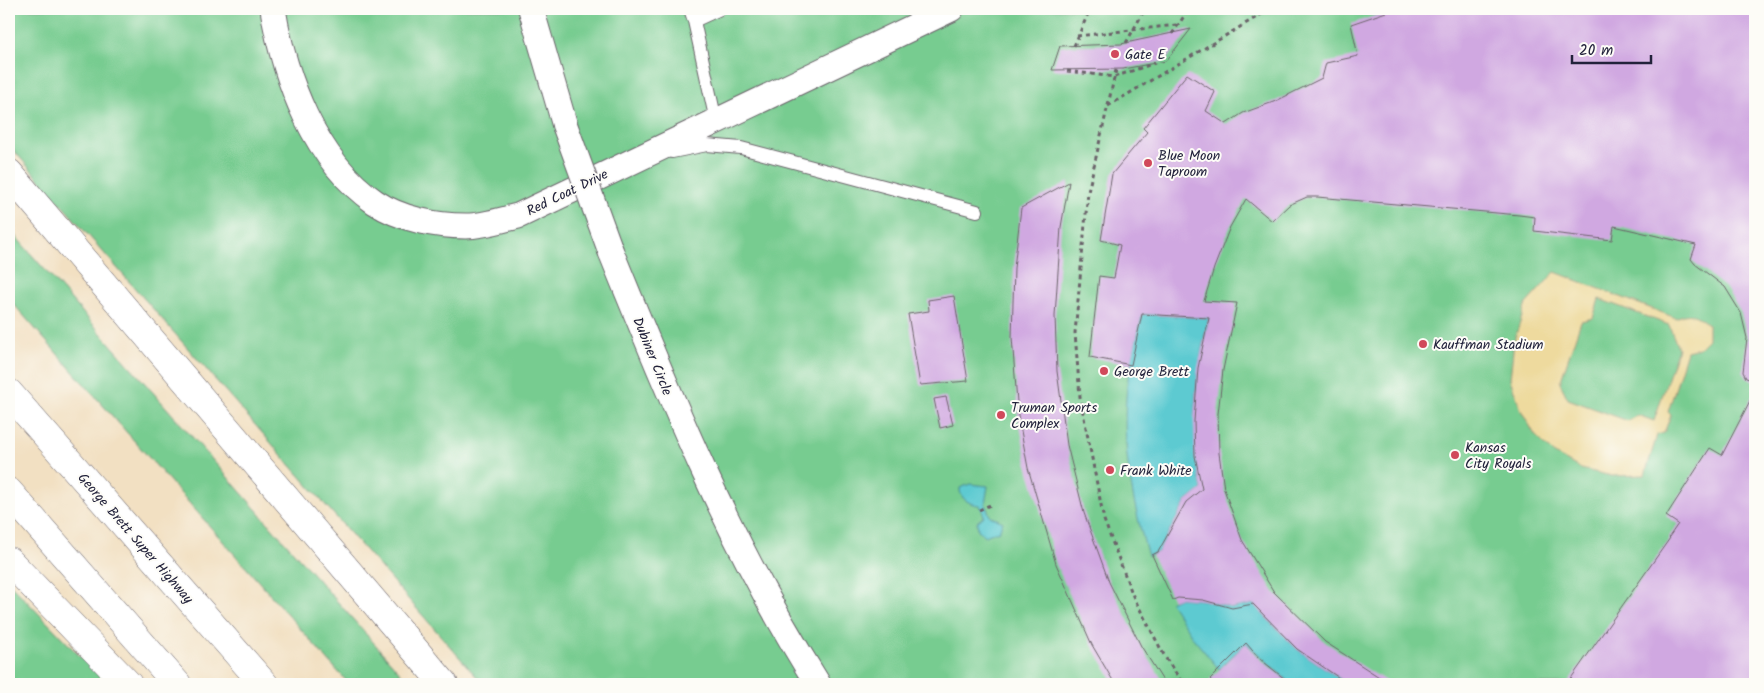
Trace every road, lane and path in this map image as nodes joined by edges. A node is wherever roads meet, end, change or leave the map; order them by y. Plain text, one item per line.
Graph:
1 (272, 9) edge
2 (531, 9) edge
3 (720, 9) edge
4 (951, 9) edge
5 (1090, 9) edge
6 (1145, 9) edge
7 (1189, 9) edge
8 (1270, 9) edge
9 (692, 15) edge
10 (1177, 25) junction
11 (1132, 30) junction
12 (1172, 34) dead end
13 (1077, 36) junction
14 (1126, 43) dead end
15 (1074, 46) dead end
16 (1155, 63) dead end
17 (1116, 70) dead end
18 (1068, 71) dead end
19 (1114, 77) junction
20 (1107, 107) junction
21 (716, 121) junction
22 (636, 160) junction
23 (9, 173) edge
24 (977, 211) dead end
25 (9, 392) edge
26 (9, 492) edge
27 (990, 505) dead end
28 (979, 510) dead end
29 (9, 561) edge
30 (128, 684) edge
31 (177, 684) edge
32 (264, 684) edge
33 (444, 684) edge
34 (818, 684) edge
35 (1183, 684) edge

1 - 22 street, Red Coat Drive
2 - 34 street, Dubiner Circle, bridge
3 - 9 lane
4 - 21 street, Red Coat Drive
5 - 13 path
6 - 11 path
7 - 10 path
8 - 20 path
9 - 21 lane
10 - 11 path
10 - 12 path
11 - 13 path
11 - 14 path
13 - 15 path
16 - 19 path
17 - 19 path
18 - 19 path
19 - 20 path
20 - 35 path
21 - 22 street, Red Coat Drive
22 - 24 lane
23 - 33 highway
25 - 32 highway, George Brett Super Highway
26 - 31 highway
27 - 28 path
29 - 30 highway

